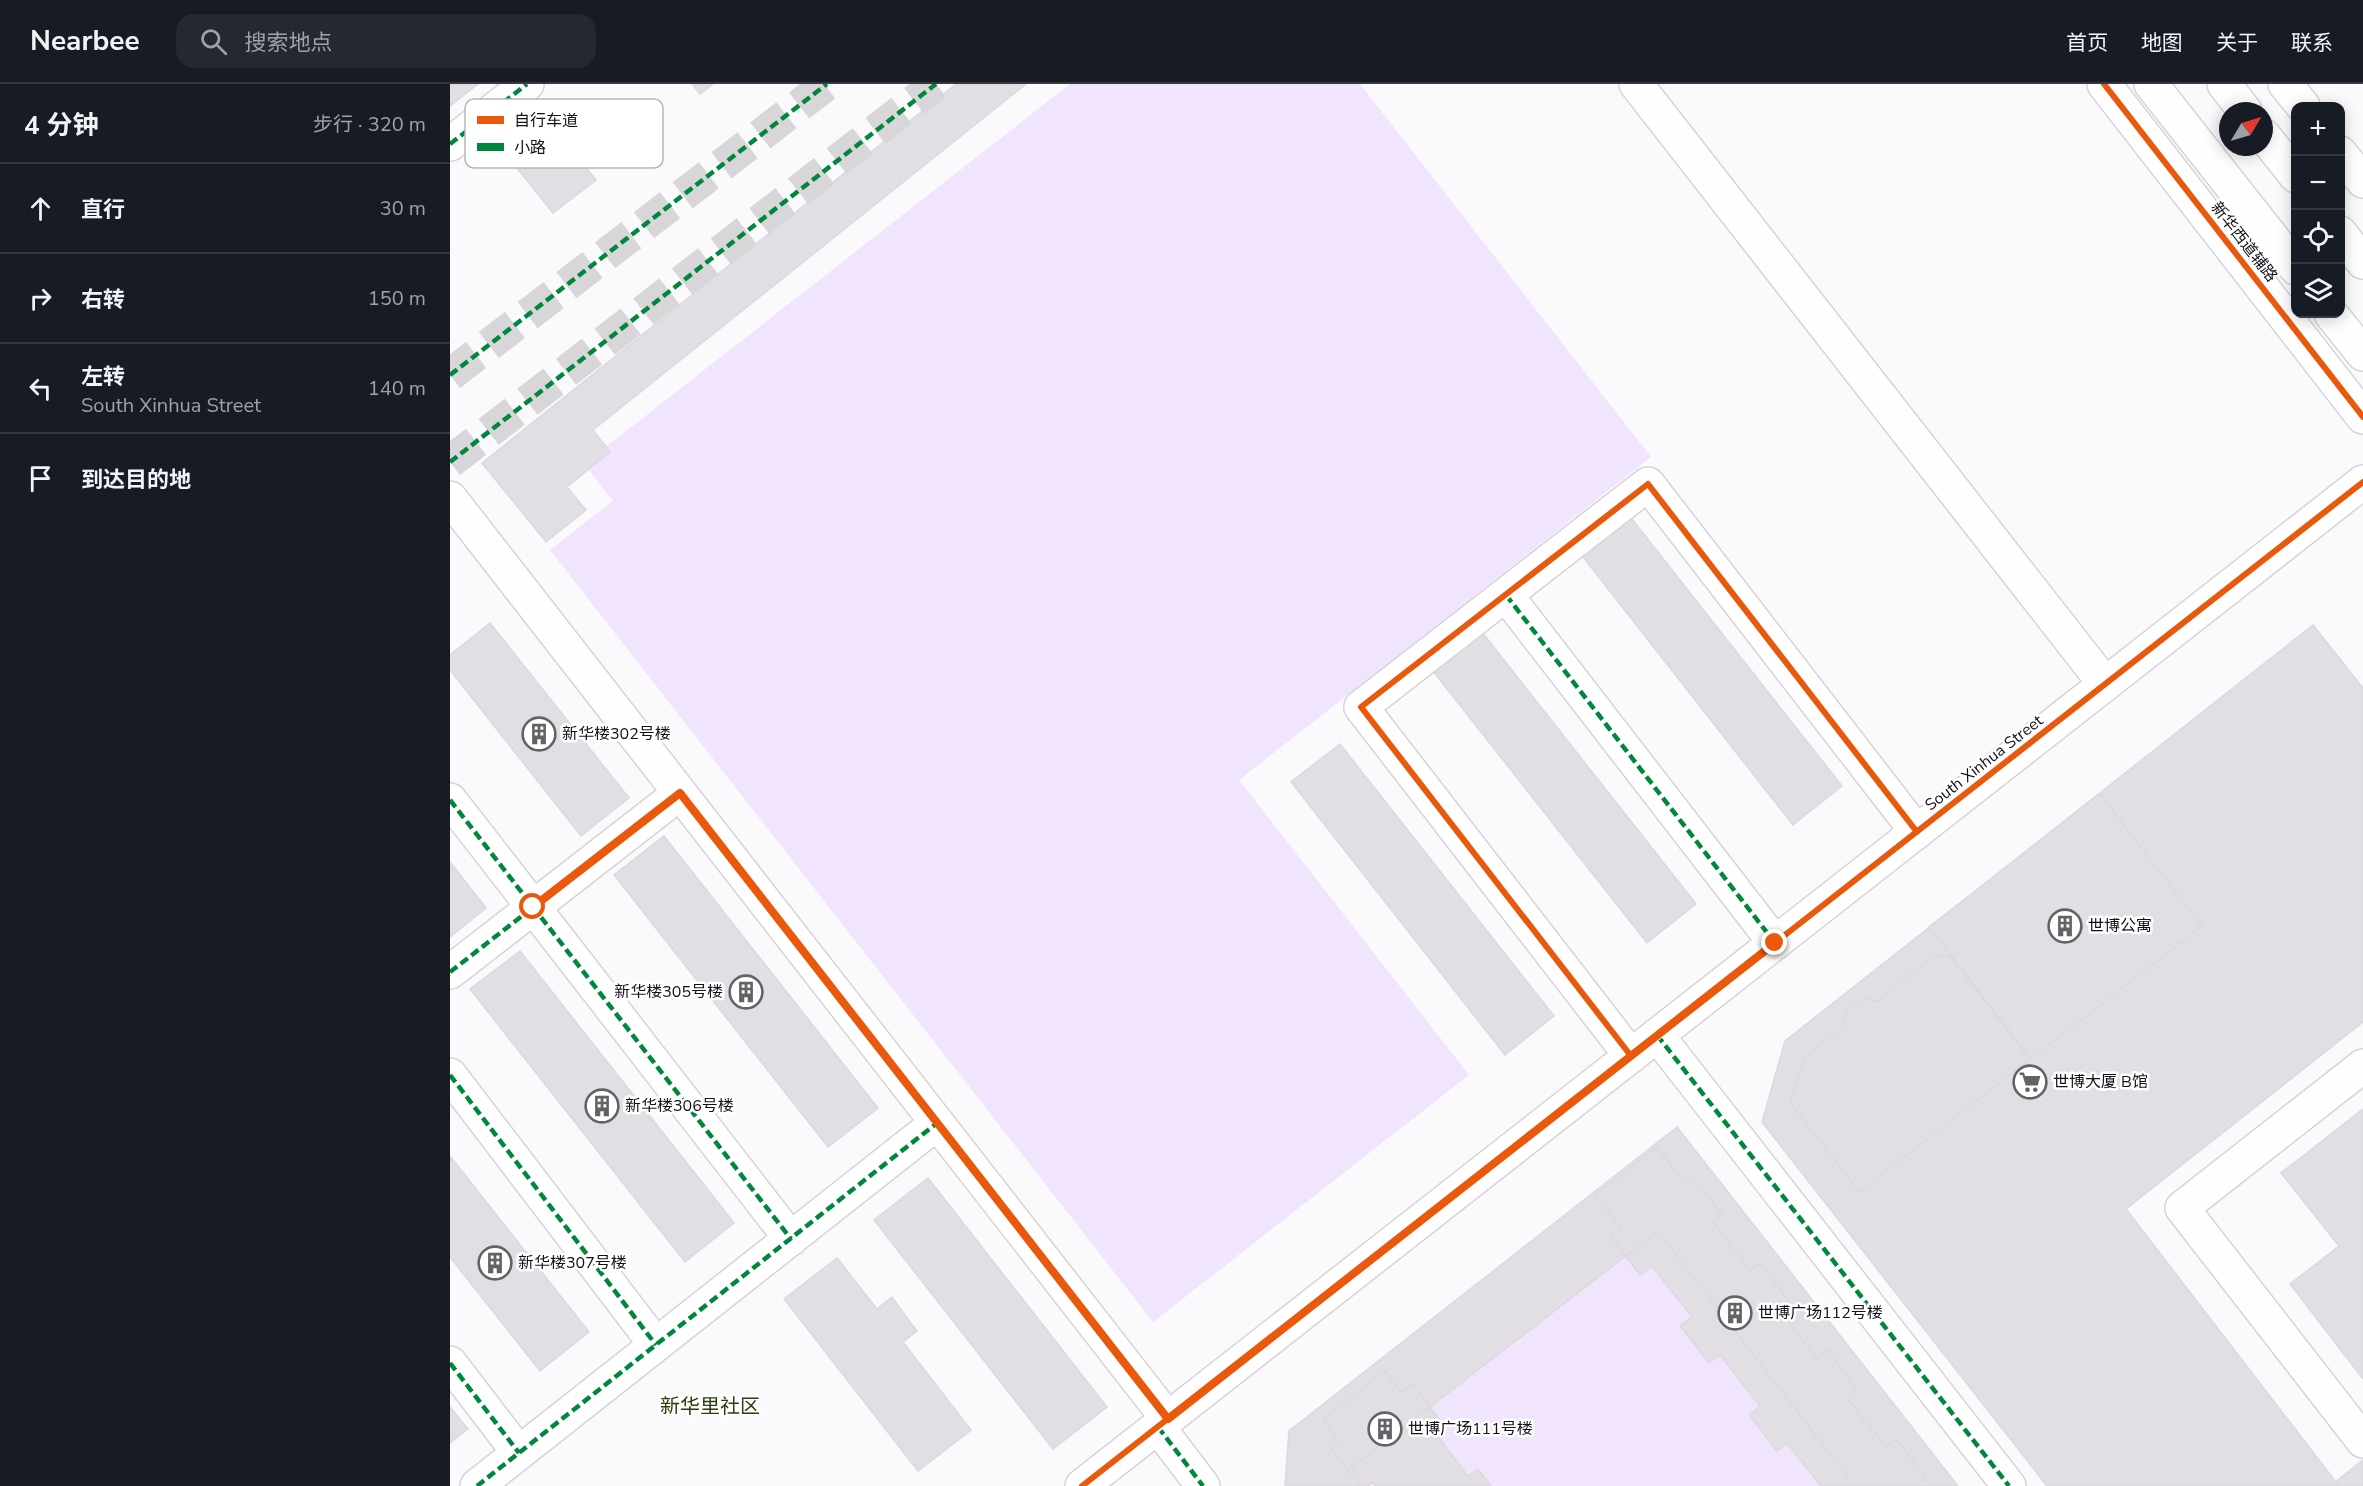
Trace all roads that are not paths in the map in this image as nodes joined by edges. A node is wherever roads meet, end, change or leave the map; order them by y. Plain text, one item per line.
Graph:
1 (527, 84) edge
2 (1636, 84) edge
3 (2104, 84) edge
4 (2151, 84) edge
5 (2223, 84) edge
6 (2285, 84) edge
7 (508, 99) edge
8 (2238, 102) edge
9 (2300, 102) edge
10 (465, 132) edge
11 (450, 144) edge
12 (2273, 148) edge
13 (2342, 156) edge
14 (2291, 171) edge
15 (2363, 181) edge
16 (2345, 239) edge
17 (2363, 262) edge
18 (2292, 264) edge
19 (2334, 318) edge
20 (2363, 354) edge
21 (2363, 417) edge
22 (2363, 482) edge
23 (450, 498) edge
24 (1506, 595) junction
25 (2106, 684) junction
26 (680, 793) junction
27 (450, 800) edge
28 (1917, 832) junction
29 (533, 907) junction
30 (1775, 943) junction
31 (450, 972) edge
32 (1658, 1035) junction
33 (1631, 1056) junction
34 (2363, 1066) edge
35 (450, 1075) edge
36 (938, 1123) junction
37 (791, 1239) junction
38 (656, 1345) junction
39 (450, 1363) edge
40 (1163, 1423) junction
41 (2363, 1441) edge
42 (519, 1453) junction
43 (477, 1486) edge
44 (1082, 1486) edge
45 (1203, 1486) edge
46 (2009, 1486) edge

1 - 7 street
2 - 25 street
3 - 21 street, 新华西道辅路
4 - 18 street
5 - 8 street
6 - 9 street
10 - 11 street
12 - 14 street
13 - 15 street
16 - 17 street
19 - 20 street
22 - 25 street, South Xinhua Street
23 - 26 street
24 - 28 street
24 - 30 street
24 - 33 street
25 - 28 street, South Xinhua Street
26 - 29 street
26 - 36 street
27 - 29 street
28 - 30 street, South Xinhua Street
29 - 31 street
29 - 37 street
30 - 32 street, South Xinhua Street
32 - 33 street, South Xinhua Street
32 - 46 street
33 - 40 street, South Xinhua Street
34 - 41 street
35 - 38 street
36 - 37 street
36 - 40 street
37 - 38 street
38 - 42 street
39 - 42 street
40 - 44 street, South Xinhua Street
40 - 45 street
42 - 43 street

